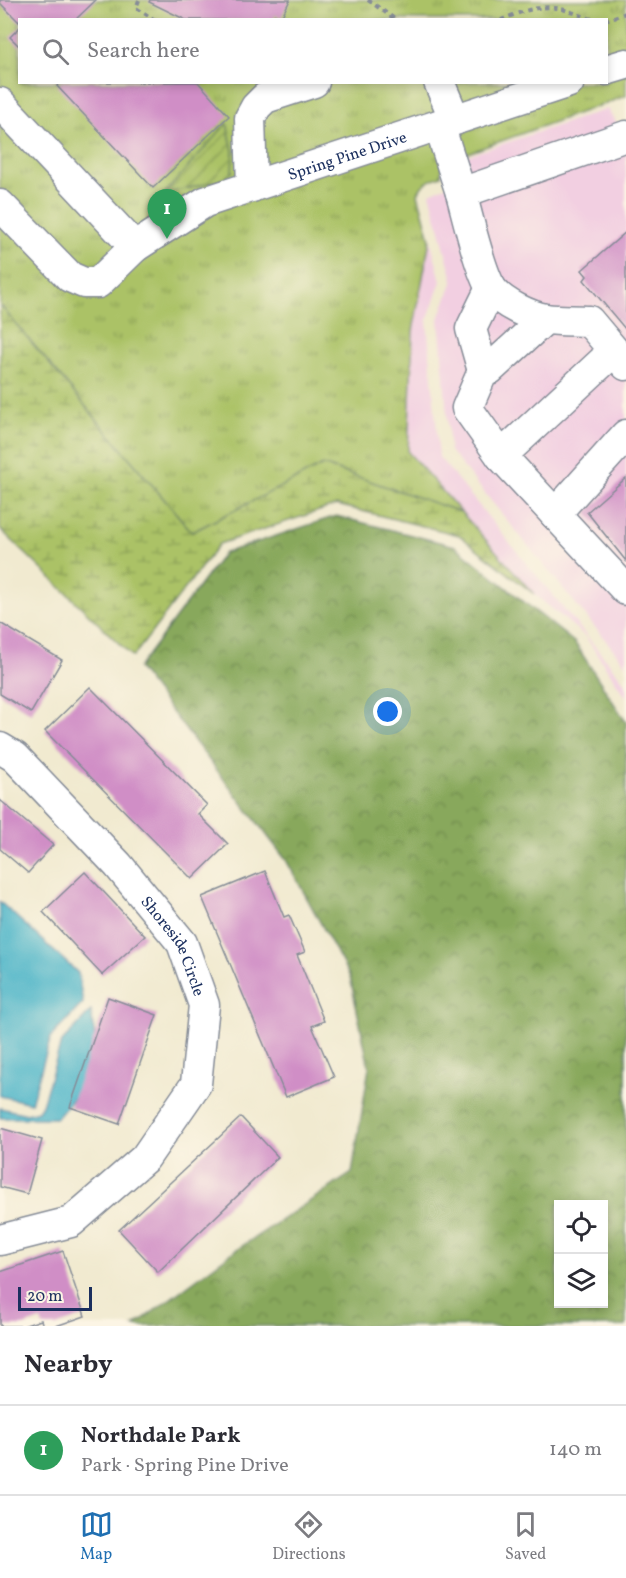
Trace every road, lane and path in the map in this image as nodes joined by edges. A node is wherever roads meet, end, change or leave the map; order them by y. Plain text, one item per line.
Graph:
1 (140, 0) edge
2 (368, 0) edge
3 (626, 13) edge
4 (152, 18) edge
5 (393, 18) edge
6 (506, 18) edge
7 (585, 18) edge
8 (608, 19) edge
9 (626, 63) edge
10 (608, 69) edge
11 (308, 84) edge
12 (439, 84) edge
13 (563, 84) edge
14 (0, 103) edge
15 (447, 123) junction
16 (626, 136) edge
17 (252, 187) junction
18 (460, 193) junction
19 (0, 205) edge
20 (135, 247) junction
21 (491, 288) junction
22 (545, 319) junction
23 (620, 358) edge
24 (483, 372) junction
25 (626, 435) edge
26 (501, 456) junction
27 (555, 513) junction
28 (626, 590) edge
29 (0, 748) edge
30 (0, 1240) edge

1 - 4 path
2 - 5 path
3 - 8 path
6 - 7 path
9 - 10 street
11 - 17 street
12 - 15 street
13 - 15 street, Spring Pine Drive
14 - 20 street
15 - 17 street, Spring Pine Drive
15 - 18 street
16 - 18 street
17 - 20 street, Spring Pine Drive
18 - 21 street
19 - 20 street, Spring Pine Drive
21 - 22 street
21 - 24 street
22 - 23 street
22 - 24 street
23 - 26 street
24 - 26 street
25 - 27 street
26 - 27 street
27 - 28 street
29 - 30 street, Shoreside Circle

